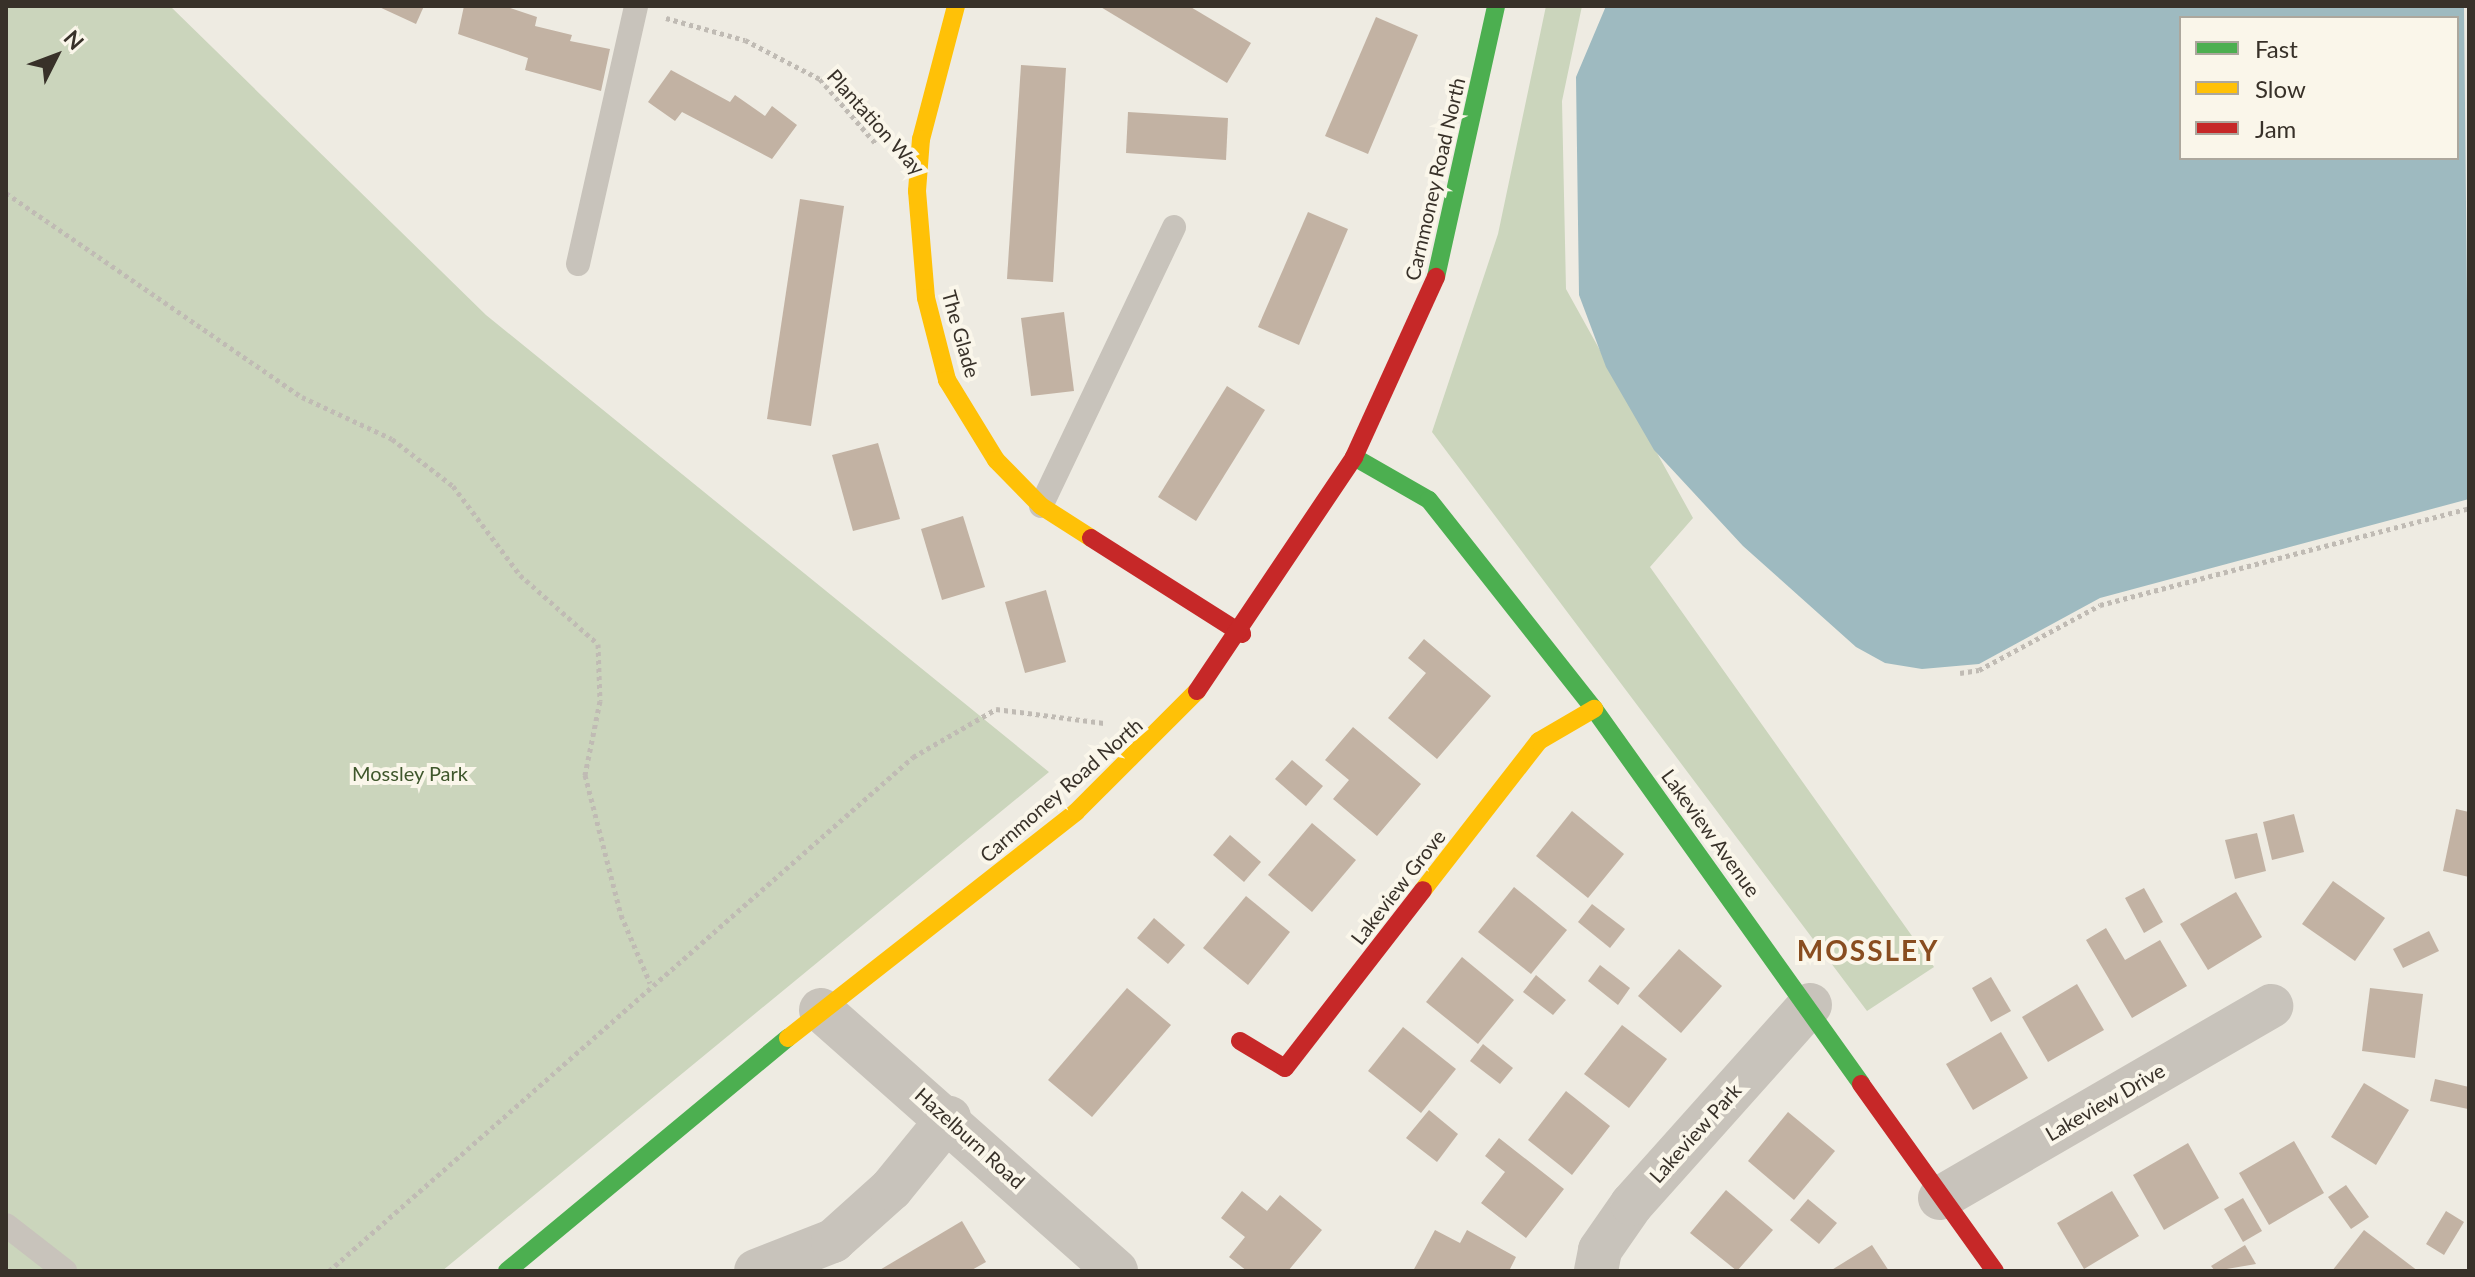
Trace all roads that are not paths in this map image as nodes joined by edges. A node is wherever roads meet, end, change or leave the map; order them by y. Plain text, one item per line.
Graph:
1 (956, 6) edge
2 (1496, 6) edge
3 (636, 7) edge
4 (1174, 227) dead end
5 (578, 264) dead end
6 (1354, 457) junction
7 (1041, 506) junction
8 (1242, 634) junction
9 (1594, 709) junction
10 (1810, 1005) junction
11 (2271, 1006) dead end
12 (821, 1010) junction
13 (1240, 1041) dead end
14 (949, 1118) junction
15 (1940, 1198) junction
16 (6, 1225) edge
17 (65, 1271) edge
18 (507, 1271) edge
19 (756, 1271) edge
20 (1116, 1271) edge
21 (1596, 1271) edge
22 (1995, 1271) edge

1 - 7 street, The Glade
2 - 6 street, Carnmoney Road North
3 - 5 lane
4 - 7 lane
6 - 8 street, Carnmoney Road North
6 - 9 street, Lakeview Avenue
7 - 8 street, The Glade
8 - 12 street, Carnmoney Road North
9 - 10 street, Lakeview Avenue
9 - 13 street, Lakeview Grove
10 - 15 street, Lakeview Avenue
10 - 21 street, Lakeview Park
11 - 15 street, Lakeview Drive
12 - 14 street, Hazelburn Road
12 - 18 street, Carnmoney Road North
14 - 19 street
14 - 20 street, Hazelburn Road
15 - 22 street, Lakeview Avenue
16 - 17 lane

